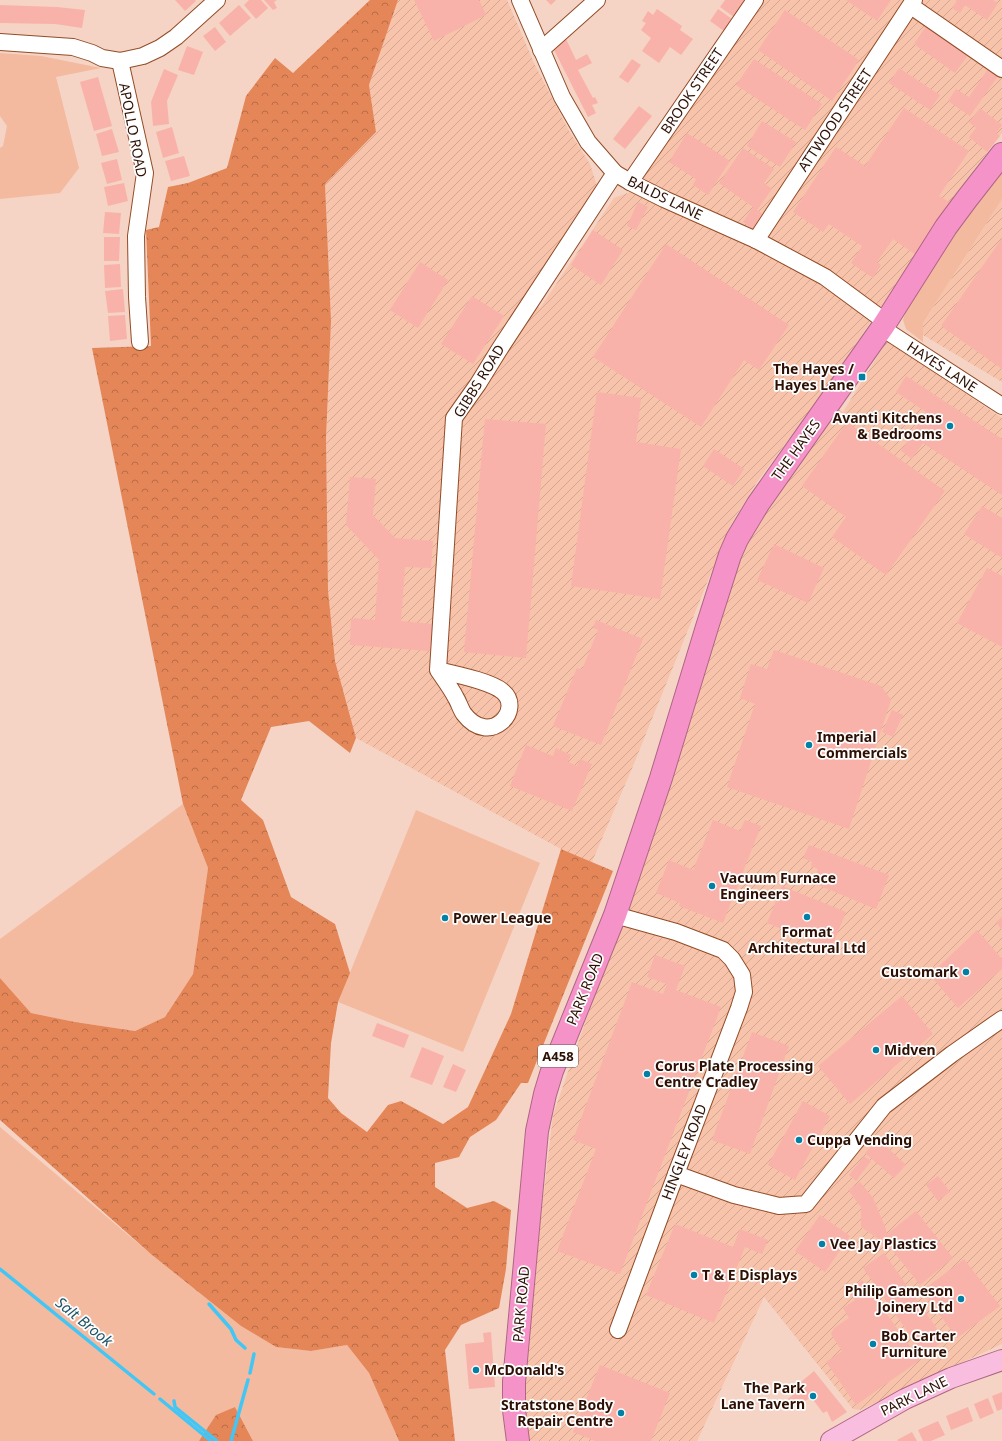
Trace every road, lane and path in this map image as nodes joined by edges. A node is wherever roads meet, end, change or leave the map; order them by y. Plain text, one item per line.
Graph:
1 (217, 0) edge
2 (520, 0) edge
3 (597, 0) edge
4 (755, 0) edge
5 (913, 3) edge
6 (0, 42) edge
7 (541, 50) junction
8 (120, 61) junction
9 (1002, 69) edge
10 (1002, 154) edge
11 (615, 174) junction
12 (630, 182) junction
13 (756, 240) junction
14 (884, 325) junction
15 (140, 342) dead end
16 (1002, 406) edge
17 (438, 670) dead end
18 (688, 689) joint
19 (615, 915) junction
20 (1002, 1019) edge
21 (676, 1174) junction
22 (618, 1330) dead end
23 (1002, 1360) edge
24 (518, 1441) edge
25 (831, 1441) edge

1 - 8 street
2 - 7 street, BALDS LANE
3 - 7 street
4 - 12 street, BROOK STREET
5 - 9 street
5 - 13 street, ATTWOOD STREET
6 - 8 street
7 - 11 street, BALDS LANE
8 - 15 street, APOLLO ROAD
10 - 14 highway, THE HAYES / A458
11 - 12 street, BALDS LANE
11 - 17 street, GIBBS ROAD
12 - 13 street, BALDS LANE
13 - 14 street, BALDS LANE
14 - 16 street, HAYES LANE
14 - 18 highway, THE HAYES / A458
18 - 19 highway, PARK ROAD / A458
19 - 21 street, HINGLEY ROAD
19 - 24 highway, PARK ROAD / A458
20 - 21 street
21 - 22 street, HINGLEY ROAD
23 - 25 main road, PARK LANE

